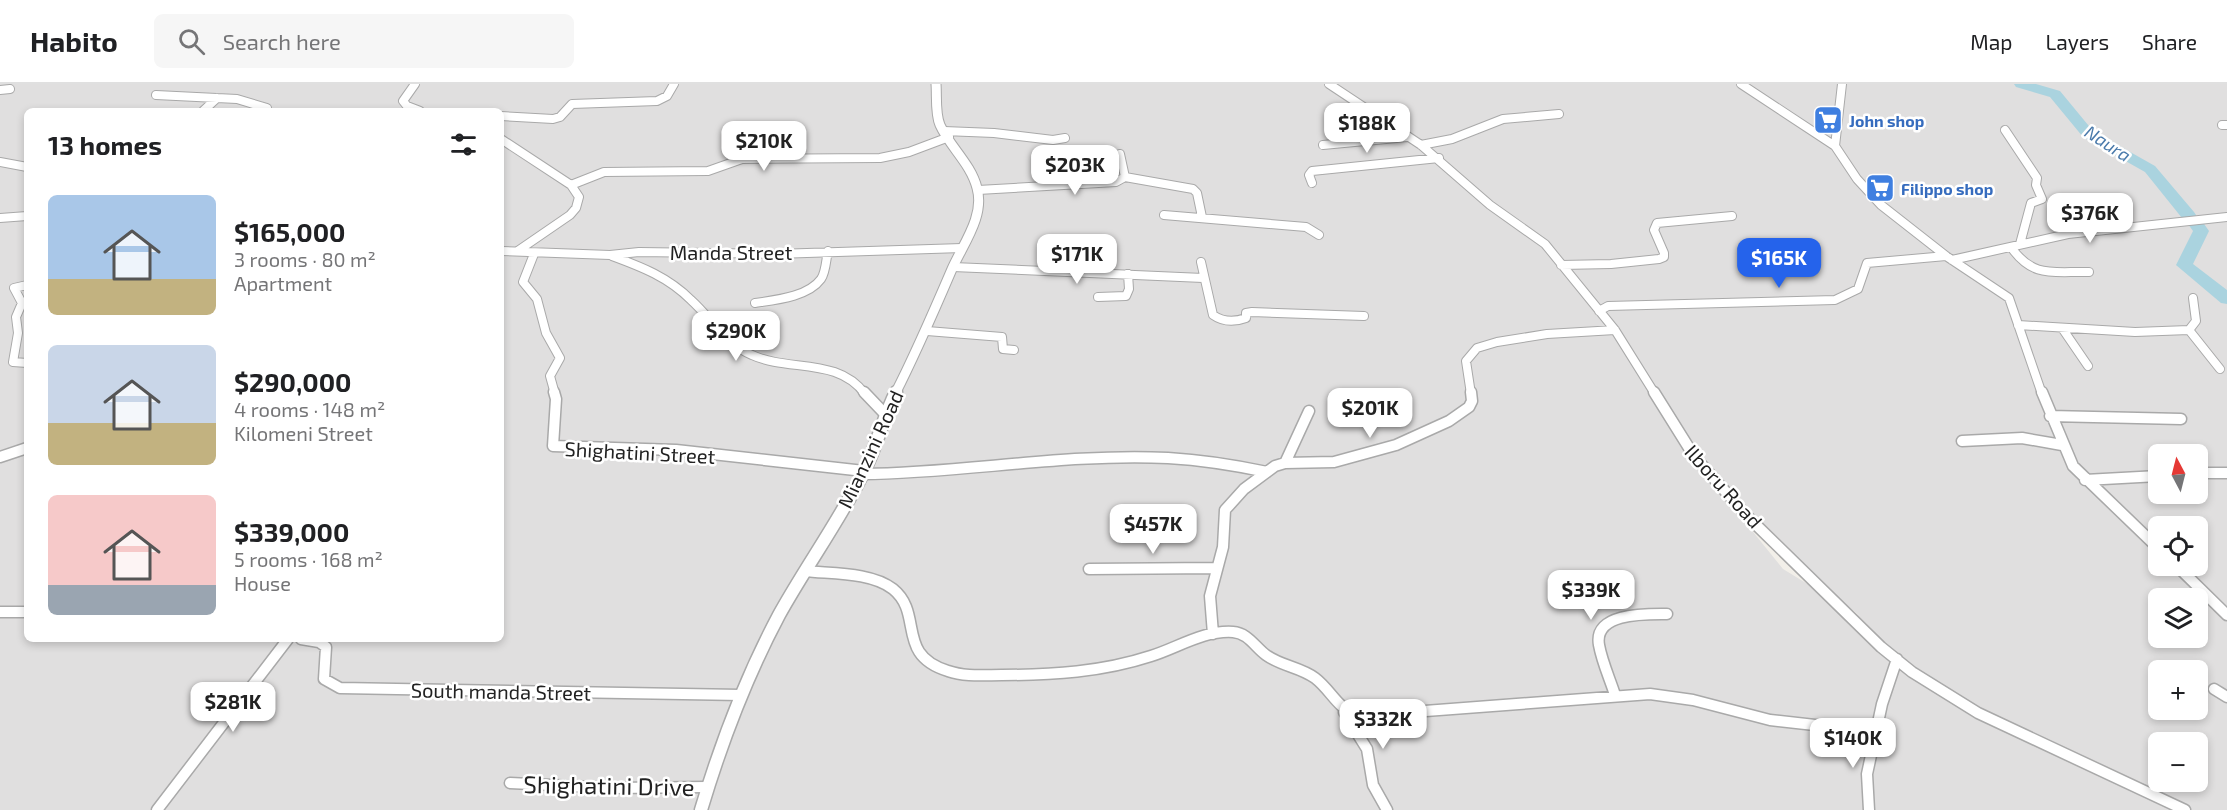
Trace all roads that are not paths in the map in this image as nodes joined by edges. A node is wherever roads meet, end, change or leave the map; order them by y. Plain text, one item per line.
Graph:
1 (415, 84) edge
2 (674, 84) edge
3 (936, 84) edge
4 (1329, 84) edge
5 (1741, 84) edge
6 (1842, 84) edge
7 (10, 89) dead end
8 (0, 90) edge
9 (156, 95) dead end
10 (217, 98) junction
11 (206, 108) edge
12 (267, 108) dead end
13 (412, 108) edge
14 (1559, 114) dead end
15 (504, 116) edge
16 (2005, 130) dead end
17 (947, 134) junction
18 (1407, 137) junction
19 (1065, 138) dead end
20 (504, 141) edge
21 (1323, 145) dead end
22 (1421, 145) junction
23 (1835, 146) junction
24 (1120, 154) dead end
25 (1439, 158) junction
26 (0, 162) edge
27 (24, 166) edge
28 (1125, 177) junction
29 (1312, 183) dead end
30 (571, 185) junction
31 (978, 190) junction
32 (1164, 215) dead end
33 (24, 216) edge
34 (1732, 216) dead end
35 (1202, 217) junction
36 (2227, 217) edge
37 (0, 218) edge
38 (1319, 235) dead end
39 (2020, 244) junction
40 (2011, 247) junction
41 (962, 248) junction
42 (519, 250) junction
43 (504, 251) edge
44 (828, 251) junction
45 (534, 254) junction
46 (610, 255) junction
47 (1949, 258) junction
48 (1202, 262) dead end
49 (1561, 264) junction
50 (953, 267) junction
51 (2089, 272) dead end
52 (1128, 274) junction
53 (1203, 278) junction
54 (24, 286) edge
55 (1098, 297) dead end
56 (2193, 298) dead end
57 (754, 303) dead end
58 (1599, 311) junction
59 (1365, 316) dead end
60 (2018, 325) junction
61 (2062, 328) junction
62 (1615, 330) junction
63 (2189, 330) junction
64 (927, 331) junction
65 (1014, 350) dead end
66 (24, 363) edge
67 (2088, 366) dead end
68 (2220, 369) dead end
69 (1309, 411) dead end
70 (885, 414) junction
71 (2050, 416) junction
72 (2181, 420) dead end
73 (1962, 441) dead end
74 (2062, 445) junction
75 (24, 449) edge
76 (0, 457) edge
77 (1285, 463) junction
78 (863, 472) junction
79 (1267, 472) junction
80 (2208, 473) edge
81 (2227, 473) edge
82 (2148, 477) edge
83 (2085, 480) junction
84 (2148, 539) edge
85 (1217, 568) junction
86 (1089, 569) dead end
87 (804, 571) junction
88 (2186, 576) edge
89 (0, 612) edge
90 (24, 612) edge
91 (1667, 614) dead end
92 (2227, 615) edge
93 (1213, 634) junction
94 (286, 642) edge
95 (319, 642) edge
96 (1896, 659) junction
97 (2214, 689) dead end
98 (741, 695) junction
99 (1615, 695) junction
100 (2227, 697) edge
101 (1344, 712) junction
102 (1877, 732) junction
103 (510, 783) dead end
104 (707, 787) junction
105 (157, 810) edge
106 (701, 810) edge
107 (1387, 810) edge
108 (1869, 810) edge
109 (2185, 810) edge

1 - 13 street
2 - 15 street
3 - 17 street
4 - 18 street, Ilboru Road
5 - 23 street
6 - 23 street
7 - 8 street
9 - 10 street
10 - 11 street
10 - 12 street
14 - 22 street
16 - 39 street
17 - 19 street
17 - 30 street
17 - 31 street
18 - 21 street
18 - 22 street, Ilboru Road
20 - 30 street
22 - 25 street, Ilboru Road
23 - 47 street
24 - 28 street
25 - 29 street
25 - 49 street, Ilboru Road
26 - 27 street
28 - 31 street
28 - 35 street
30 - 42 street
31 - 41 street, Mianzini Road
32 - 35 street
33 - 37 street
34 - 49 street
35 - 38 street
36 - 39 street
39 - 40 street
40 - 47 street
40 - 51 street
41 - 44 street, Manda Street
41 - 50 street, Mianzini Road
42 - 43 street, Manda Street
42 - 45 street, Manda Street
44 - 46 street, Manda Street
44 - 57 street
45 - 46 street, Manda Street
45 - 78 street, Shighatini Street
46 - 70 street
47 - 58 street
47 - 60 street
48 - 53 street
49 - 58 street, Ilboru Road
50 - 52 street
50 - 64 street, Mianzini Road
52 - 53 street
52 - 55 street
53 - 59 street
54 - 66 street
56 - 63 street
58 - 62 street, Ilboru Road
60 - 61 street
60 - 71 street
61 - 63 street
61 - 67 street
62 - 77 street
62 - 96 street, Ilboru Road
63 - 68 street
64 - 65 street
64 - 70 street, Mianzini Road
69 - 77 street
70 - 78 street, Mianzini Road
71 - 72 street
71 - 74 street
73 - 74 street
74 - 83 street
75 - 76 street
77 - 79 street
78 - 79 street
78 - 87 street, Mianzini Road
79 - 85 street
80 - 81 street
82 - 83 street
83 - 84 street
85 - 86 street
85 - 93 street
87 - 93 street
87 - 98 street, Mianzini Road
88 - 92 street
89 - 90 street
91 - 99 street
93 - 101 street
94 - 105 street
95 - 98 street, South manda Street
96 - 102 street
96 - 109 street, Ilboru Road
97 - 100 street
98 - 104 street, Mianzini Road
99 - 101 street
99 - 102 street
101 - 107 street
102 - 108 street
103 - 104 street, Shighatini Drive
104 - 106 street, Mianzini Road

